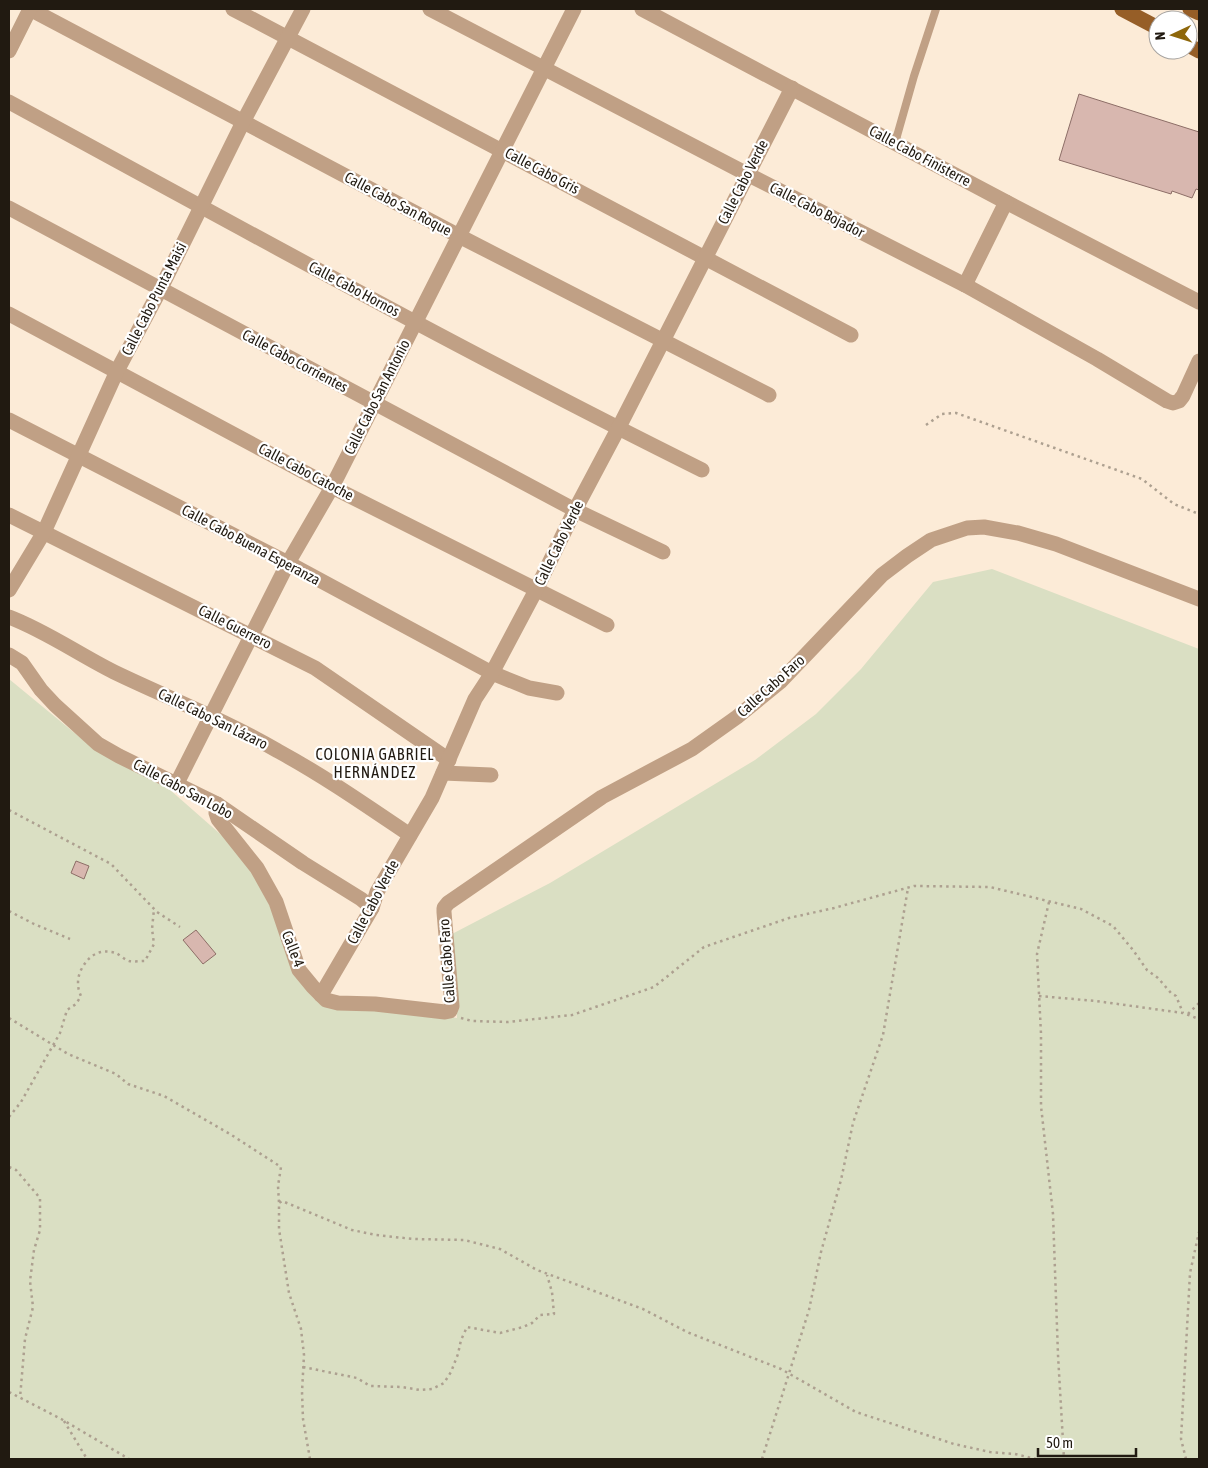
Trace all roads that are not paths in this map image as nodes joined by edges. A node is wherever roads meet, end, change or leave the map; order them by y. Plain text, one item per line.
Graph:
1 (30, 9) edge
2 (233, 9) edge
3 (303, 9) edge
4 (430, 9) edge
5 (574, 9) edge
6 (642, 9) edge
7 (936, 9) edge
8 (1122, 9) edge
9 (1190, 9) edge
10 (1199, 13) edge
11 (1148, 23) edge
12 (288, 38) junction
13 (9, 51) edge
14 (543, 68) junction
15 (792, 88) junction
16 (9, 102) edge
17 (243, 122) junction
18 (896, 143) junction
19 (502, 150) junction
20 (747, 174) junction
21 (1006, 202) junction
22 (201, 206) junction
23 (9, 208) edge
24 (459, 236) junction
25 (705, 259) junction
26 (965, 285) junction
27 (160, 290) junction
28 (1199, 302) edge
29 (9, 314) edge
30 (416, 322) junction
31 (851, 335) dead end
32 (663, 340) junction
33 (1199, 361) edge
34 (117, 372) junction
35 (769, 395) dead end
36 (374, 403) junction
37 (9, 420) edge
38 (618, 429) junction
39 (80, 456) junction
40 (702, 470) dead end
41 (332, 487) junction
42 (575, 510) junction
43 (9, 515) edge
44 (44, 532) junction
45 (663, 552) dead end
46 (288, 563) junction
47 (9, 590) edge
48 (536, 590) junction
49 (1199, 599) edge
50 (9, 617) edge
51 (607, 625) dead end
52 (251, 635) junction
53 (9, 655) edge
54 (492, 673) junction
55 (557, 693) dead end
56 (210, 716) junction
57 (446, 766) junction
58 (491, 775) dead end
59 (177, 783) junction
60 (217, 808) junction
61 (410, 835) junction
62 (372, 908) junction
63 (321, 995) junction
64 (448, 1011) joint

1 - 13 street
1 - 17 street, Calle Cabo San Roque
2 - 12 street, Calle Cabo Gris
3 - 12 street, Calle Cabo Punta Maisi
4 - 14 street, Calle Cabo Bojador
5 - 14 street, Calle Cabo San Antonio
6 - 15 street, Calle Cabo Finisterre
7 - 18 lane
8 - 11 main road
9 - 10 main road
12 - 17 street, Calle Cabo Punta Maisi
12 - 19 street, Calle Cabo Gris
14 - 19 street, Calle Cabo San Antonio
14 - 20 street, Calle Cabo Bojador
15 - 18 street, Calle Cabo Finisterre
15 - 20 street, Calle Cabo Verde
16 - 22 street, Calle Cabo Hornos
17 - 22 street, Calle Cabo Punta Maisi
17 - 24 street, Calle Cabo San Roque
18 - 21 street, Calle Cabo Finisterre
19 - 24 street, Calle Cabo San Antonio
19 - 25 street, Calle Cabo Gris
20 - 25 street, Calle Cabo Verde
20 - 26 street, Calle Cabo Bojador
21 - 26 street
21 - 28 street, Calle Cabo Finisterre
22 - 27 street, Calle Cabo Punta Maisi
22 - 30 street, Calle Cabo Hornos
23 - 27 street, Calle Cabo Corrientes
24 - 30 street, Calle Cabo San Antonio
24 - 32 street, Calle Cabo San Roque
25 - 31 street, Calle Cabo Gris
25 - 32 street, Calle Cabo Verde
26 - 33 street, Calle Cabo Bojador
27 - 34 street, Calle Cabo Punta Maisi
27 - 36 street, Calle Cabo Corrientes
29 - 34 street, Calle Cabo Catoche
30 - 36 street, Calle Cabo San Antonio
30 - 38 street, Calle Cabo Hornos
32 - 35 street, Calle Cabo San Roque
32 - 38 street, Calle Cabo Verde
34 - 39 street, Calle Cabo Punta Maisi
34 - 41 street, Calle Cabo Catoche
36 - 41 street, Calle Cabo San Antonio
36 - 42 street, Calle Cabo Corrientes
37 - 39 street, Calle Cabo Buena Esperanza
38 - 40 street, Calle Cabo Hornos
38 - 42 street, Calle Cabo Verde
39 - 44 street, Calle Cabo Punta Maisi
39 - 46 street, Calle Cabo Buena Esperanza
41 - 46 street, Calle Cabo San Antonio
41 - 48 street, Calle Cabo Catoche
42 - 45 street, Calle Cabo Corrientes
42 - 48 street, Calle Cabo Verde
43 - 44 street, Calle Guerrero
44 - 47 street, Calle Cabo Punta Maisi
44 - 52 street, Calle Guerrero
46 - 52 street, Calle Cabo San Antonio
46 - 54 street, Calle Cabo Buena Esperanza
48 - 51 street, Calle Cabo Catoche
48 - 54 street, Calle Cabo Verde
49 - 64 street, Calle Cabo Faro
50 - 56 street, Calle Cabo San Lázaro
52 - 56 street, Calle Cabo San Antonio
52 - 57 street, Calle Guerrero
53 - 59 street, Calle Cabo San Lobo
54 - 55 street, Calle Cabo Buena Esperanza
54 - 57 street, Calle Cabo Verde
56 - 59 street, Calle Cabo San Antonio
56 - 61 street, Calle Cabo San Lázaro
57 - 58 street
57 - 61 street, Calle Cabo Verde
59 - 60 street, Calle Cabo San Lobo
60 - 62 street, Calle Cabo San Lobo
60 - 63 street, Calle 4
61 - 62 street, Calle Cabo Verde
62 - 63 street, Calle Cabo Verde
63 - 64 street, Calle 4

